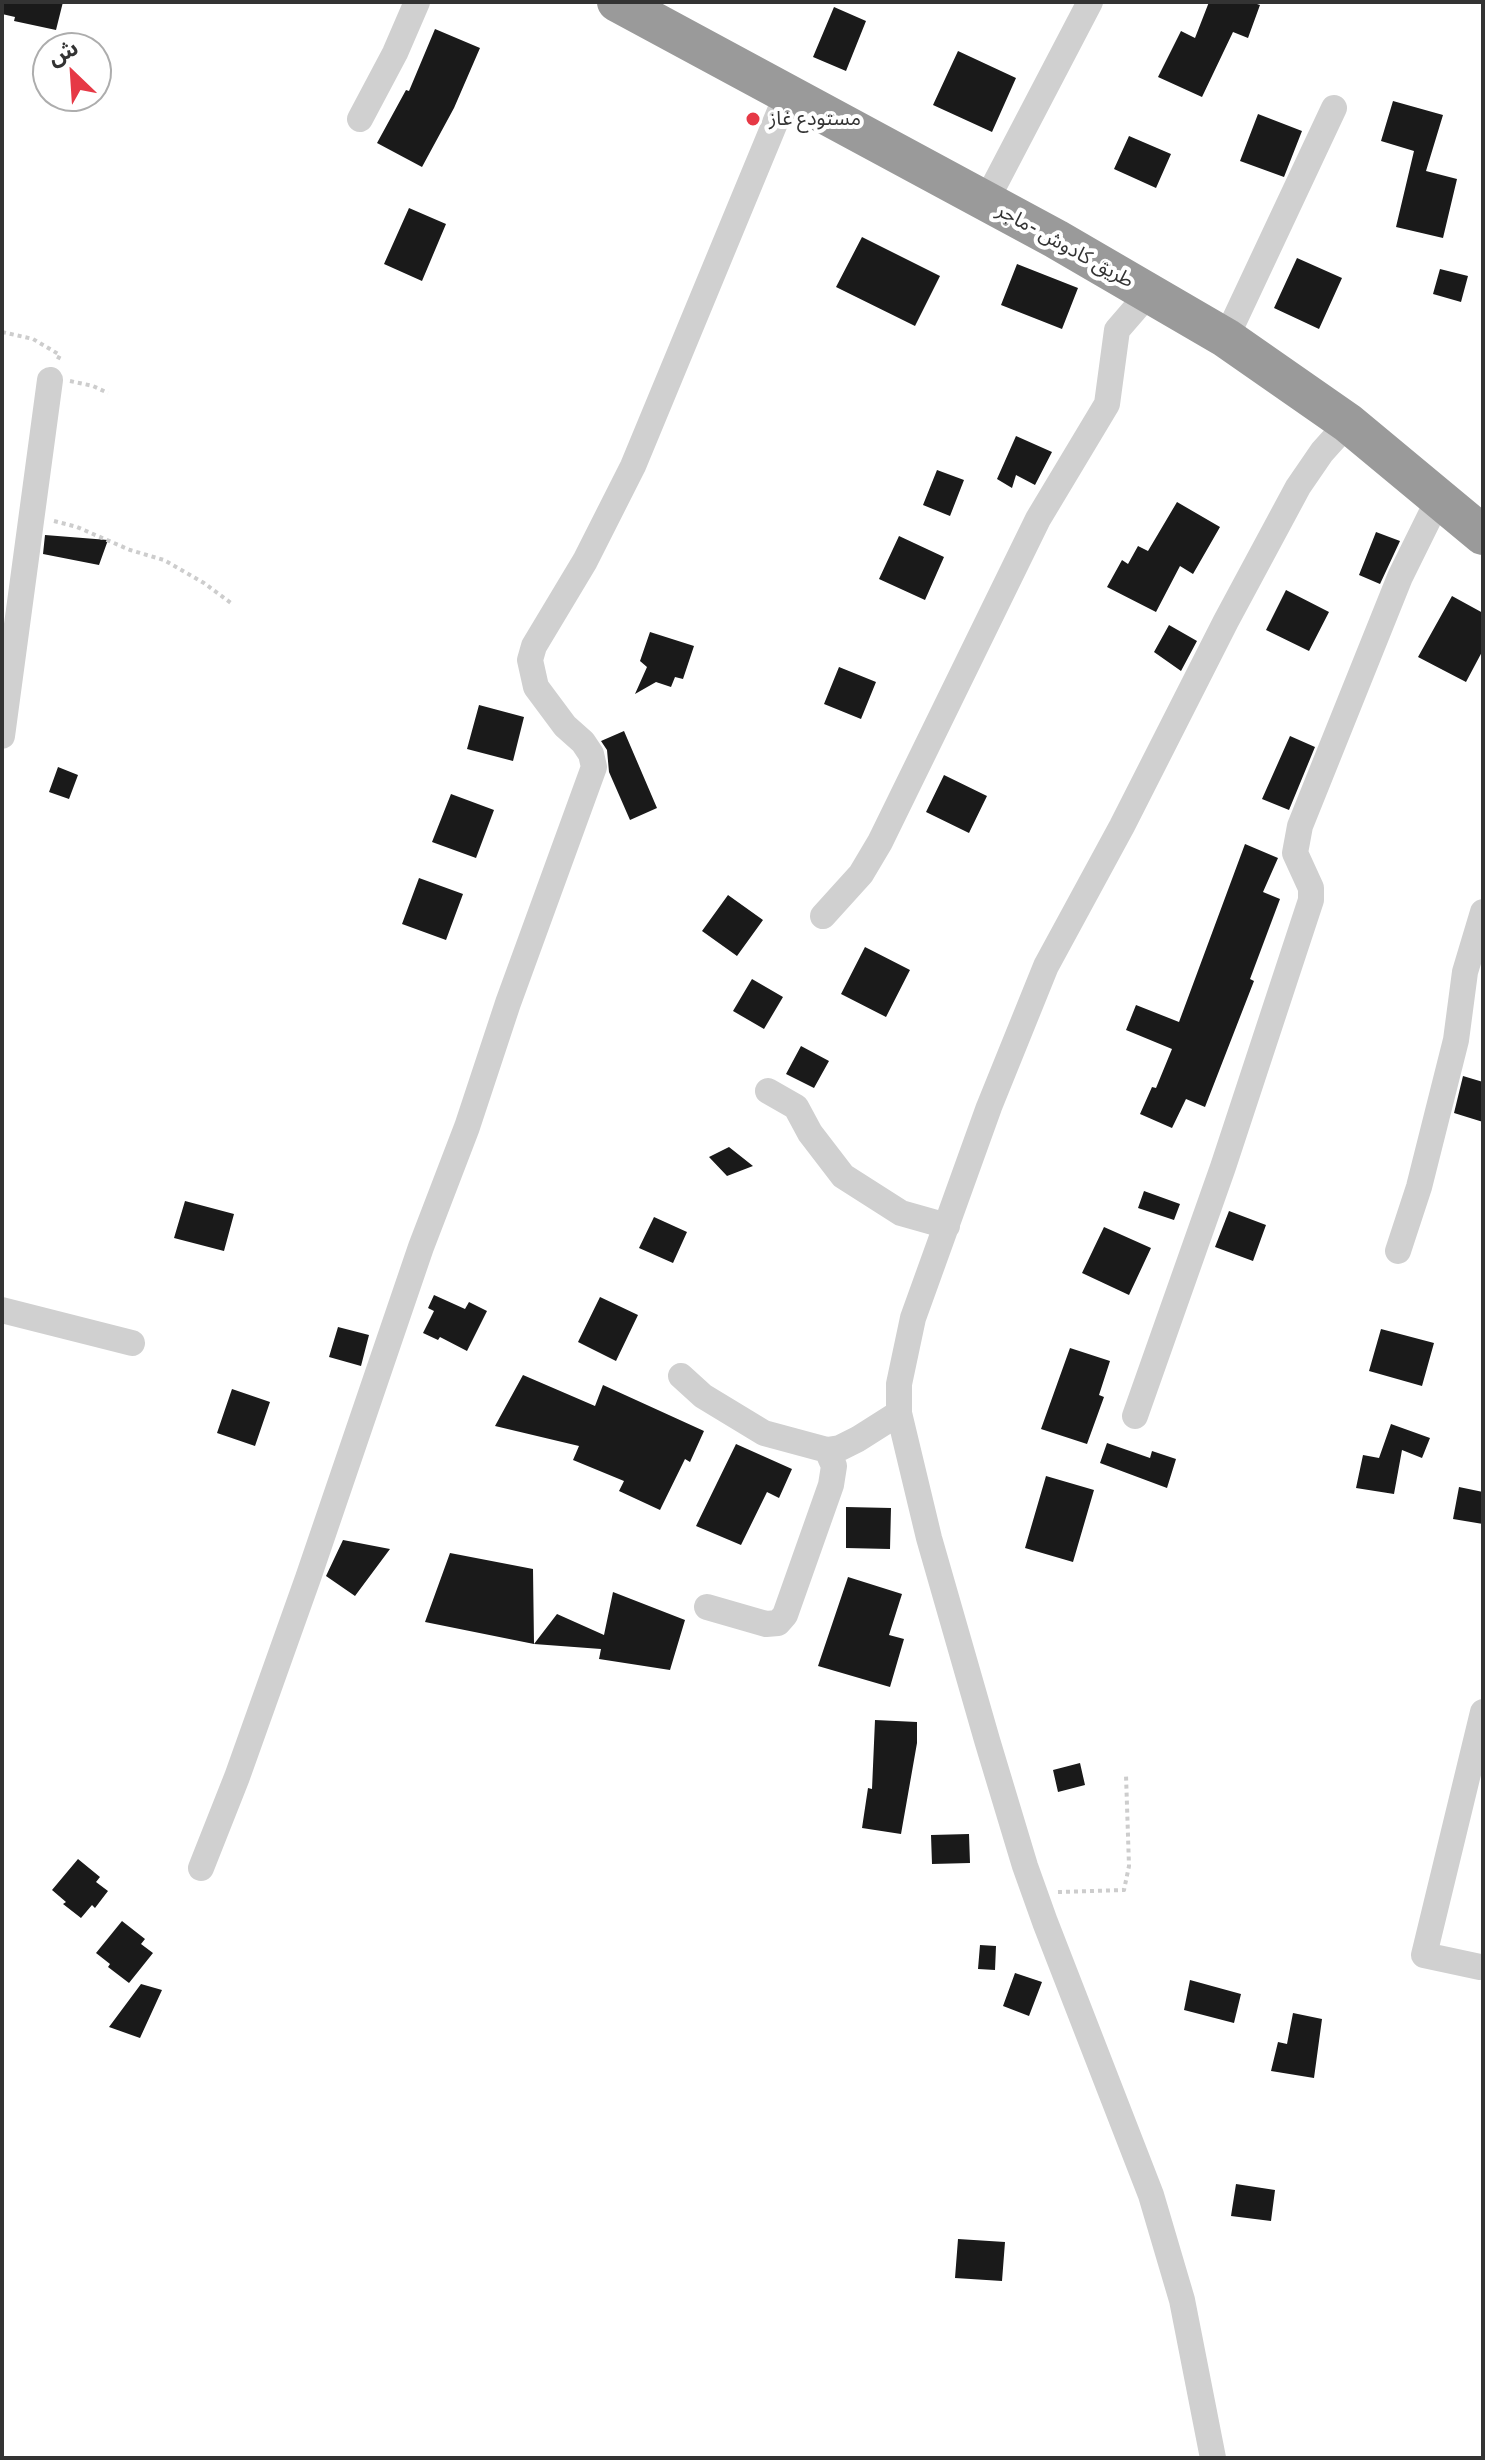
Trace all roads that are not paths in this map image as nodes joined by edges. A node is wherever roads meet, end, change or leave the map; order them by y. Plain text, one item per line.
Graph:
1 (417, 2) edge
2 (1090, 2) edge
3 (623, 3) edge
4 (787, 94) junction
5 (1334, 108) dead end
6 (360, 119) dead end
7 (986, 201) junction
8 (1149, 293) junction
9 (1226, 338) junction
10 (50, 380) road end
11 (1348, 423) junction
12 (1439, 498) junction
13 (1483, 535) edge
14 (6, 677) edge
15 (2, 736) edge
16 (1483, 912) edge
17 (823, 916) dead end
18 (768, 1091) dead end
19 (947, 1226) junction
20 (1398, 1251) dead end
21 (2, 1310) edge
22 (132, 1343) dead end
23 (681, 1376) dead end
24 (899, 1413) junction
25 (1135, 1416) dead end
26 (827, 1450) junction
27 (707, 1607) dead end
28 (1483, 1712) edge
29 (201, 1868) dead end
30 (1480, 1967) dead end
31 (1213, 2458) edge

1 - 6 street
2 - 7 street
3 - 4 highway, طريق كادوش -ماجر
4 - 7 highway, طريق كادوش -ماجر
4 - 29 street
5 - 9 street
7 - 8 highway, طريق كادوش -ماجر
8 - 9 highway, طريق كادوش -ماجر
8 - 17 street
9 - 11 highway, طريق كادوش -ماجر
10 - 14 street
11 - 12 highway, طريق كادوش -ماجر
11 - 19 street
12 - 13 highway, طريق كادوش -ماجر
12 - 25 street
14 - 15 street
16 - 20 street
18 - 19 street
19 - 24 street
21 - 22 street
23 - 26 street
24 - 26 street
24 - 31 street
26 - 27 street
28 - 30 street

